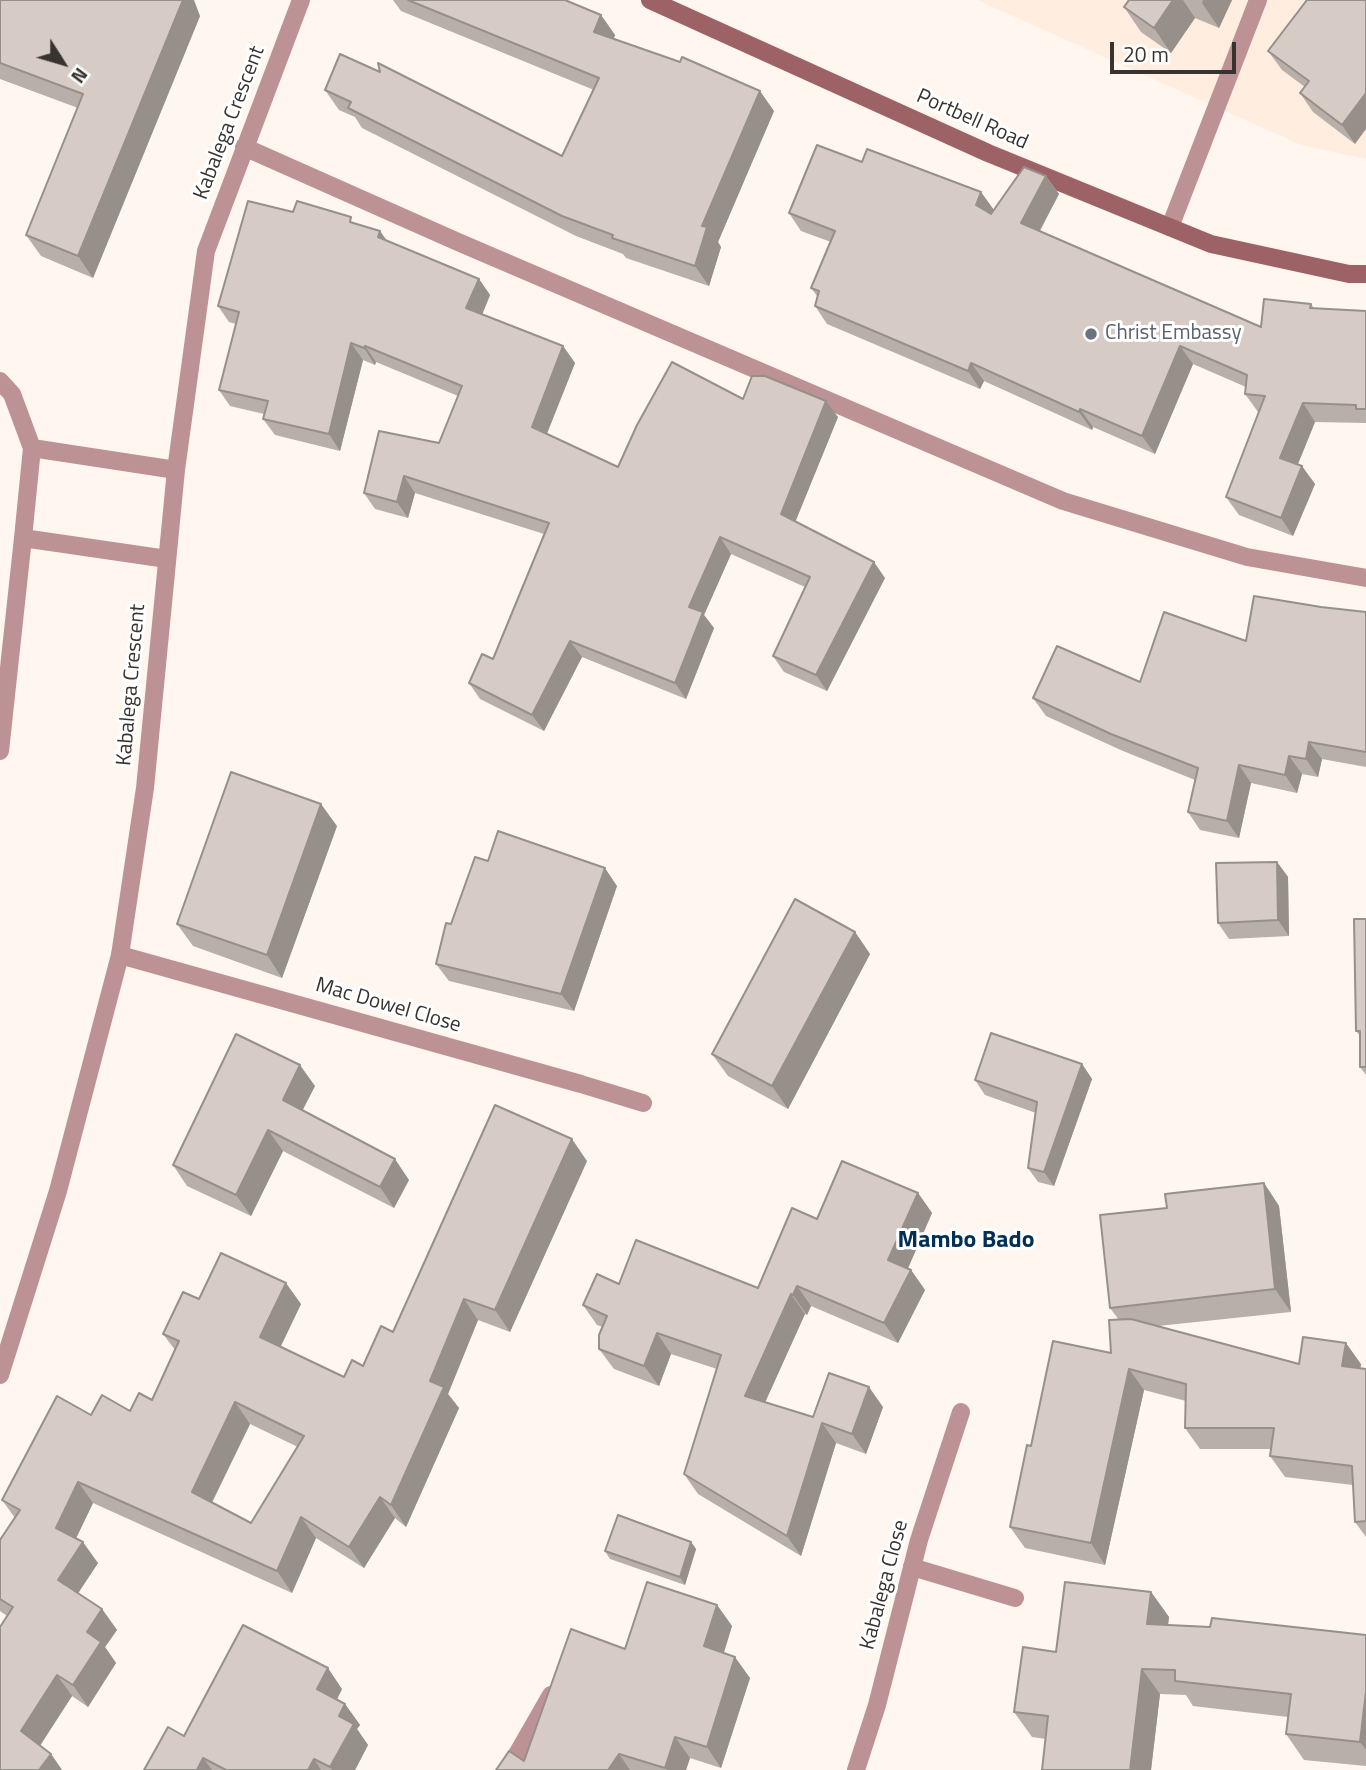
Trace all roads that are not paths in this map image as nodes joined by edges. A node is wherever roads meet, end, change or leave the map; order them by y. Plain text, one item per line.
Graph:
1 (301, 0) edge
2 (650, 0) edge
3 (1258, 0) edge
4 (244, 146) junction
5 (1170, 227) junction
6 (1366, 274) edge
7 (0, 381) edge
8 (32, 448) junction
9 (176, 470) junction
10 (23, 538) junction
11 (167, 559) junction
12 (1366, 578) edge
13 (0, 751) edge
14 (120, 955) junction
15 (643, 1104) dead end
16 (0, 1375) edge
17 (961, 1412) dead end
18 (912, 1567) junction
19 (1015, 1598) dead end
20 (551, 1695) edge
21 (508, 1770) edge
22 (856, 1770) edge

1 - 4 street, Kabalega Crescent
2 - 5 main road, Portbell Road
3 - 5 street
4 - 9 street, Kabalega Crescent
4 - 12 street
5 - 6 main road, Portbell Road
7 - 8 street
8 - 9 street
8 - 10 street
9 - 11 street, Kabalega Crescent
10 - 11 street
10 - 13 street
11 - 14 street, Kabalega Crescent
14 - 15 street, Mac Dowel Close
14 - 16 street, Kabalega Crescent
17 - 18 street, Kabalega Close
18 - 19 street
18 - 22 street, Kabalega Close
20 - 21 street

